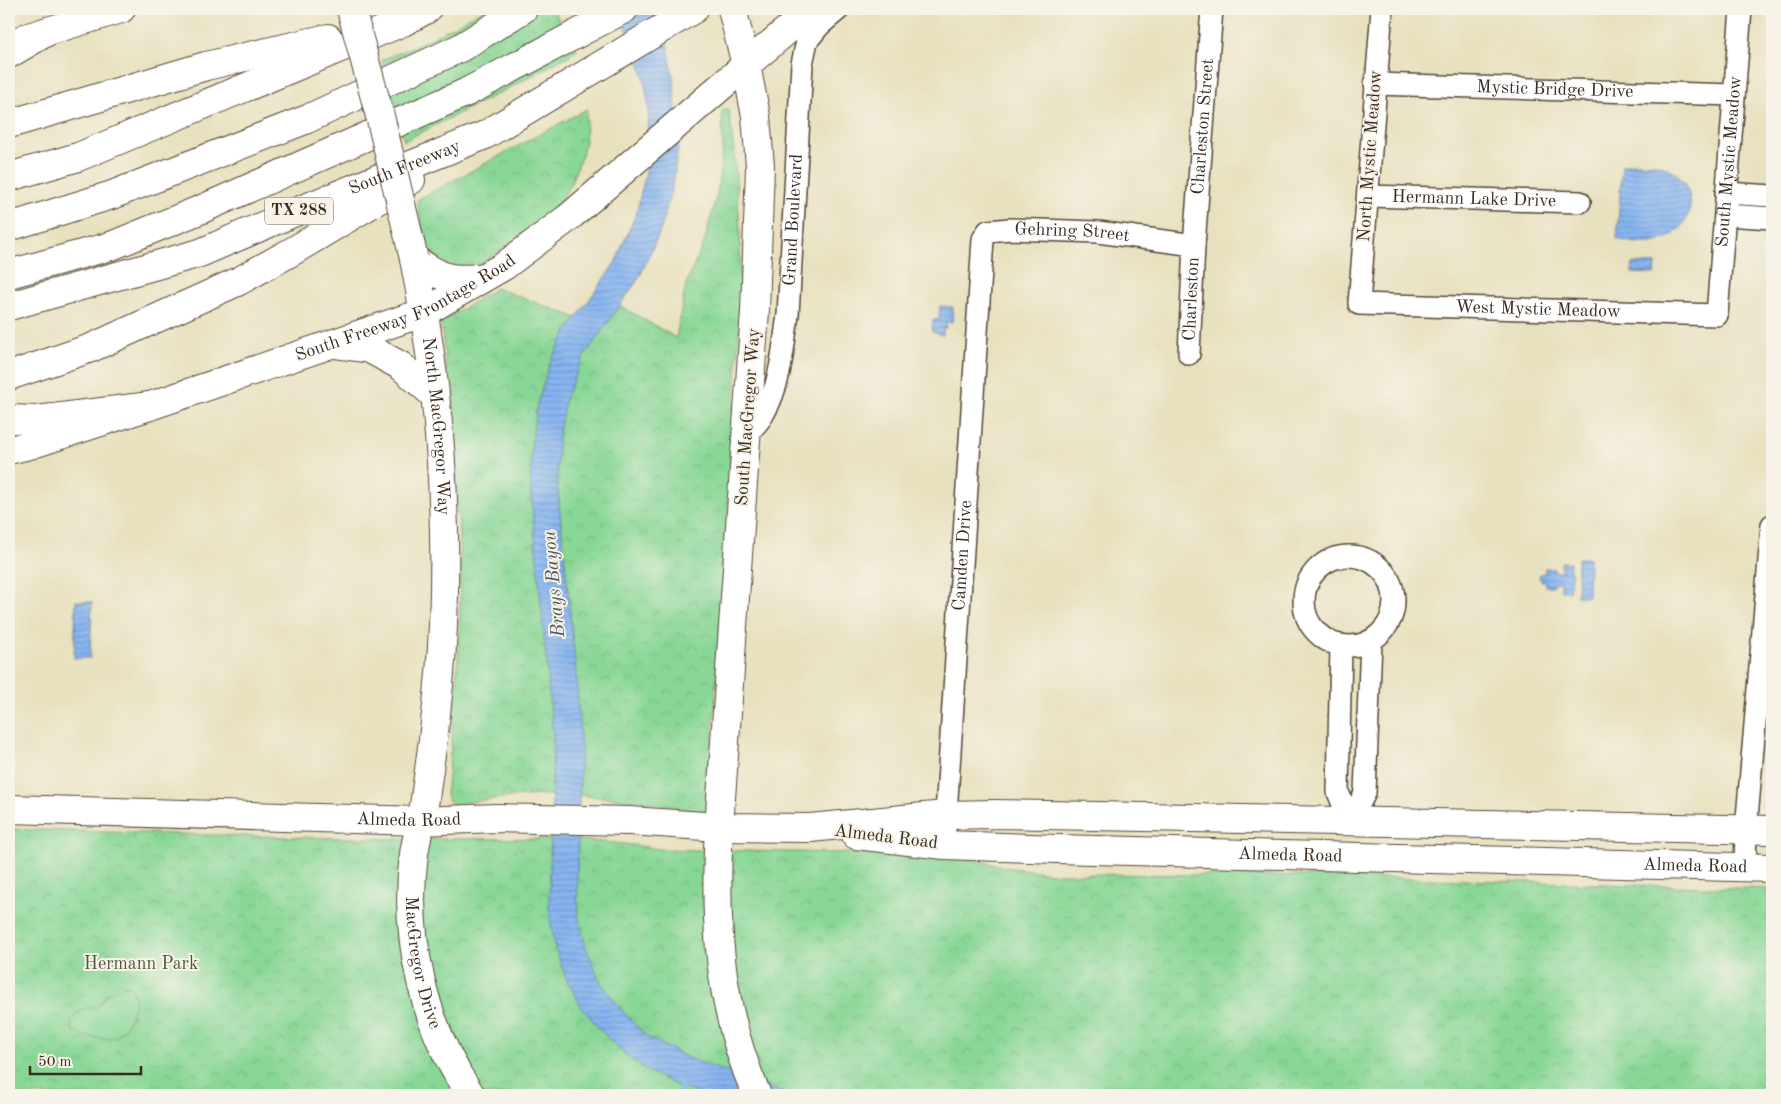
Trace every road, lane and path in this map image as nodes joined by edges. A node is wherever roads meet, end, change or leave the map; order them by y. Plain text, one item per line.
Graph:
1 (121, 9) edge
2 (351, 9) edge
3 (427, 9) edge
4 (523, 9) edge
5 (624, 9) edge
6 (694, 9) edge
7 (812, 9) edge
8 (839, 9) edge
9 (1212, 9) edge
10 (1382, 9) edge
11 (1741, 9) edge
12 (734, 17) edge
13 (403, 22) junction
14 (48, 31) junction
15 (9, 42) edge
16 (9, 54) edge
17 (746, 65) junction
18 (1376, 84) junction
19 (1734, 95) junction
20 (14, 122) edge
21 (485, 135) junction
22 (9, 177) edge
23 (1726, 193) junction
24 (1368, 196) junction
25 (1772, 196) edge
26 (1580, 202) dead end
27 (1725, 215) junction
28 (1772, 218) edge
29 (9, 227) edge
30 (1194, 245) junction
31 (414, 259) junction
32 (981, 266) joint
33 (495, 271) junction
34 (9, 274) edge
35 (1359, 304) joint
36 (9, 306) edge
37 (425, 312) junction
38 (1717, 315) joint
39 (330, 344) junction
40 (1189, 354) dead end
41 (9, 376) edge
42 (434, 395) junction
43 (150, 406) junction
44 (9, 419) edge
45 (747, 434) junction
46 (9, 450) edge
47 (1772, 525) edge
48 (1371, 640) junction
49 (1341, 645) junction
50 (9, 809) edge
51 (945, 815) junction
52 (421, 821) junction
53 (1350, 822) junction
54 (719, 827) junction
55 (810, 828) junction
56 (1759, 830) edge
57 (944, 845) junction
58 (1348, 857) junction
59 (1745, 868) junction
60 (1772, 868) edge
61 (471, 1095) edge
62 (757, 1095) edge

1 - 14 main road
2 - 31 main road, North MacGregor Way, bridge
3 - 13 main road
4 - 29 main road
5 - 34 main road
6 - 21 main road, South Freeway / TX 288
7 - 17 main road, South Freeway Frontage Road
8 - 45 street, Grand Boulevard
9 - 30 street, Charleston Street
10 - 18 street, North Mystic Meadow
11 - 19 street, South Mystic Meadow
12 - 17 main road, South MacGregor Way
13 - 20 main road
13 - 22 main road
14 - 15 main road
14 - 16 main road
17 - 33 main road, South Freeway Frontage Road
17 - 45 main road, South MacGregor Way
18 - 19 street, Mystic Bridge Drive
18 - 24 street, North Mystic Meadow
19 - 23 street, South Mystic Meadow
21 - 36 main road, South Freeway / TX 288
21 - 41 main road
23 - 25 street
23 - 27 street, South Mystic Meadow
24 - 26 street, Hermann Lake Drive
24 - 35 street, North Mystic Meadow
27 - 28 street
27 - 38 street, South Mystic Meadow
30 - 32 street, Gehring Street
30 - 40 street, Charleston
31 - 33 main road
31 - 37 main road, North MacGregor Way
32 - 51 street, Camden Drive
33 - 37 main road, South Freeway Frontage Road
35 - 38 street, West Mystic Meadow
37 - 39 main road, South Freeway Frontage Road
37 - 42 main road, North MacGregor Way
39 - 42 main road
39 - 43 main road, South Freeway Frontage Road
42 - 52 main road, North MacGregor Way
43 - 44 main road
43 - 46 main road, South Freeway Frontage Road
45 - 54 main road, South MacGregor Way
47 - 56 street
48 - 49 street
48 - 49 street
48 - 53 street
49 - 53 street
50 - 52 main road, Almeda Road
51 - 53 main road, Almeda Road
51 - 55 main road, Almeda Road
51 - 57 street, Camden Drive
52 - 54 main road, Almeda Road
52 - 61 main road, MacGregor Drive
53 - 56 main road, Almeda Road
53 - 58 main road
54 - 55 main road, Almeda Road
54 - 62 main road
55 - 57 main road, Almeda Road
56 - 59 street
57 - 58 main road, Almeda Road
58 - 59 main road, Almeda Road
59 - 60 main road, Almeda Road

